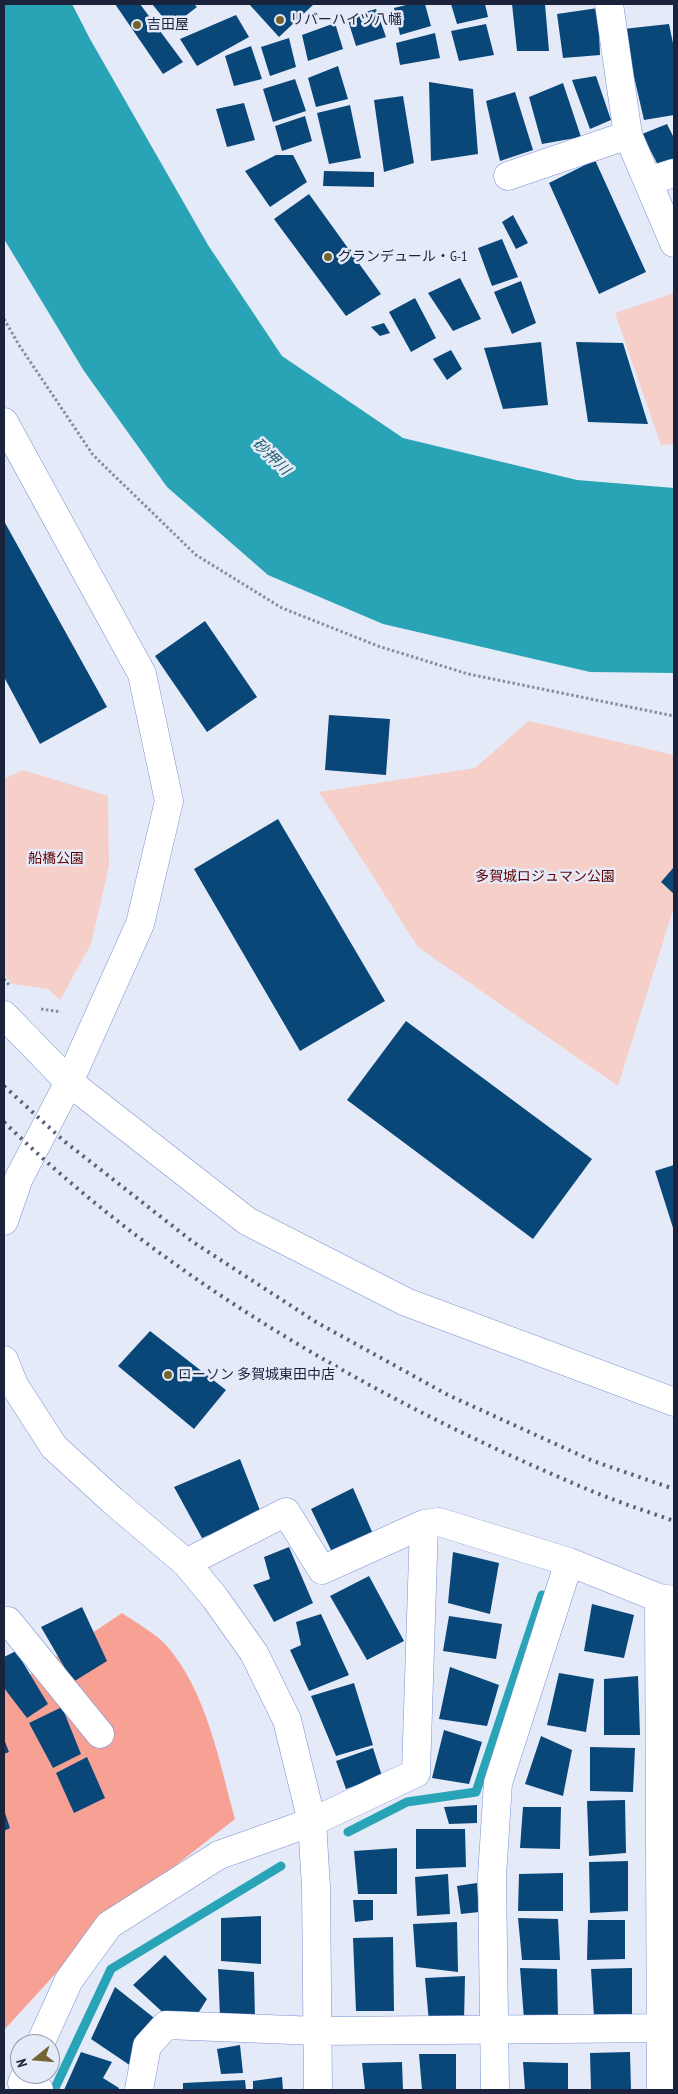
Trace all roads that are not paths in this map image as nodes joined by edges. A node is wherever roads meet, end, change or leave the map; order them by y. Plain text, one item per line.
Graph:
1 (609, 4) edge
2 (628, 135) junction
3 (674, 173) edge
4 (508, 176) dead end
5 (648, 181) junction
6 (674, 243) edge
7 (4, 422) edge
8 (4, 1016) edge
9 (69, 1082) junction
10 (11, 1171) edge
11 (4, 1221) edge
12 (4, 1360) edge
13 (674, 1402) edge
14 (424, 1524) junction
15 (569, 1562) junction
16 (186, 1563) junction
17 (667, 1599) edge
18 (4, 1623) edge
19 (100, 1734) dead end
20 (312, 1822) junction
21 (667, 2028) edge
22 (494, 2030) junction
23 (318, 2031) junction
24 (45, 2034) edge
25 (24, 2084) edge
26 (39, 2090) edge
27 (139, 2090) edge
28 (318, 2090) edge
29 (495, 2090) edge
30 (661, 2090) edge

1 - 2 street
2 - 4 street
2 - 5 street
3 - 5 street
5 - 6 street
7 - 9 street
8 - 9 street
9 - 10 street
9 - 13 street
10 - 11 street
12 - 16 street
14 - 15 street
14 - 16 street
14 - 20 street
15 - 17 street
15 - 22 street
16 - 20 street
17 - 21 street
18 - 19 street
20 - 23 street
20 - 24 street
21 - 22 street
21 - 30 street
22 - 23 street
22 - 29 street
23 - 27 street
23 - 28 street
25 - 26 street

